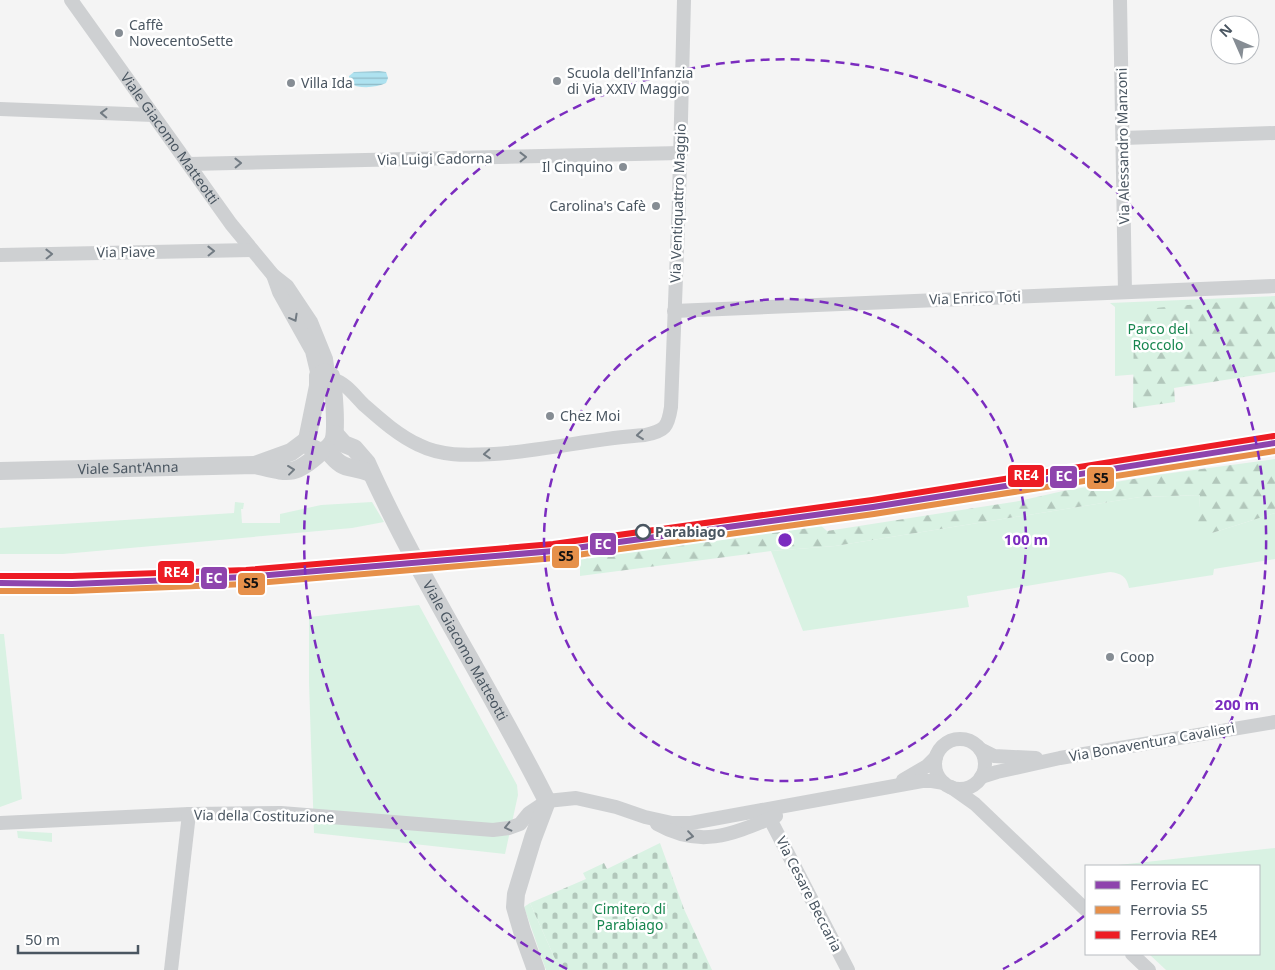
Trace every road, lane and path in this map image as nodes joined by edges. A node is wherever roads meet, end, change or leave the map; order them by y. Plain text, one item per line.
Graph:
1 (71, 0) edge
2 (684, 0) edge
3 (1120, 0) edge
4 (0, 109) edge
5 (153, 115) junction
6 (1275, 133) edge
7 (1123, 138) junction
8 (681, 153) junction
9 (189, 164) junction
10 (252, 250) junction
11 (0, 254) edge
12 (1275, 286) edge
13 (1126, 292) junction
14 (674, 311) junction
15 (326, 376) junction
16 (335, 434) junction
17 (318, 447) junction
18 (0, 471) edge
19 (371, 473) junction
20 (1275, 722) edge
21 (980, 749) junction
22 (936, 757) junction
23 (1060, 758) junction
24 (980, 779) junction
25 (947, 785) junction
26 (884, 787) junction
27 (547, 801) junction
28 (189, 814) junction
29 (766, 814) junction
30 (987, 815) junction
31 (0, 823) edge
32 (1085, 909) edge
33 (1133, 955) edge
34 (171, 970) edge
35 (536, 970) edge
36 (848, 970) edge
37 (1149, 970) edge

1 - 5 street, Viale Giacomo Matteotti
2 - 8 street, Via Ventiquattro Maggio
3 - 7 street, Via Alessandro Manzoni
5 -> 4 street
5 - 9 street, Viale Giacomo Matteotti
6 - 7 street
7 - 13 street, Via Alessandro Manzoni
9 -> 8 street, Via Luigi Cadorna
8 - 14 street, Via Ventiquattro Maggio
9 - 10 street, Viale Giacomo Matteotti
11 -> 10 street, Via Piave
10 - 15 street, Viale Giacomo Matteotti
12 - 13 street, Via Enrico Toti
13 - 14 street, Via Enrico Toti
14 -> 15 street, Via Ventiquattro Maggio
15 - 16 street, Viale Giacomo Matteotti
15 - 17 street, Viale Giacomo Matteotti
16 - 17 street, Viale Giacomo Matteotti
16 - 19 street, Viale Giacomo Matteotti
17 - 18 street, Viale Sant'Anna
17 - 19 street
19 - 27 street, Viale Giacomo Matteotti
20 - 23 street, Via Bonaventura Cavalieri
21 - 22 street, Via Bonaventura Cavalieri
21 - 23 street, Via Bonaventura Cavalieri
21 - 24 street
22 - 25 street
22 - 26 street, Via Bonaventura Cavalieri
23 - 24 street, Via Bonaventura Cavalieri
24 - 25 street, Via Bonaventura Cavalieri
24 - 30 street
25 - 26 street, Via Bonaventura Cavalieri
25 - 30 street
26 - 29 street, Via Bonaventura Cavalieri
27 -> 28 street, Via della Costituzione
27 - 29 street, Via Bonaventura Cavalieri
27 - 35 street
28 - 31 street, Via della Costituzione
28 - 34 street
29 - 36 street, Via Cesare Beccaria
30 - 32 street
33 - 37 street

